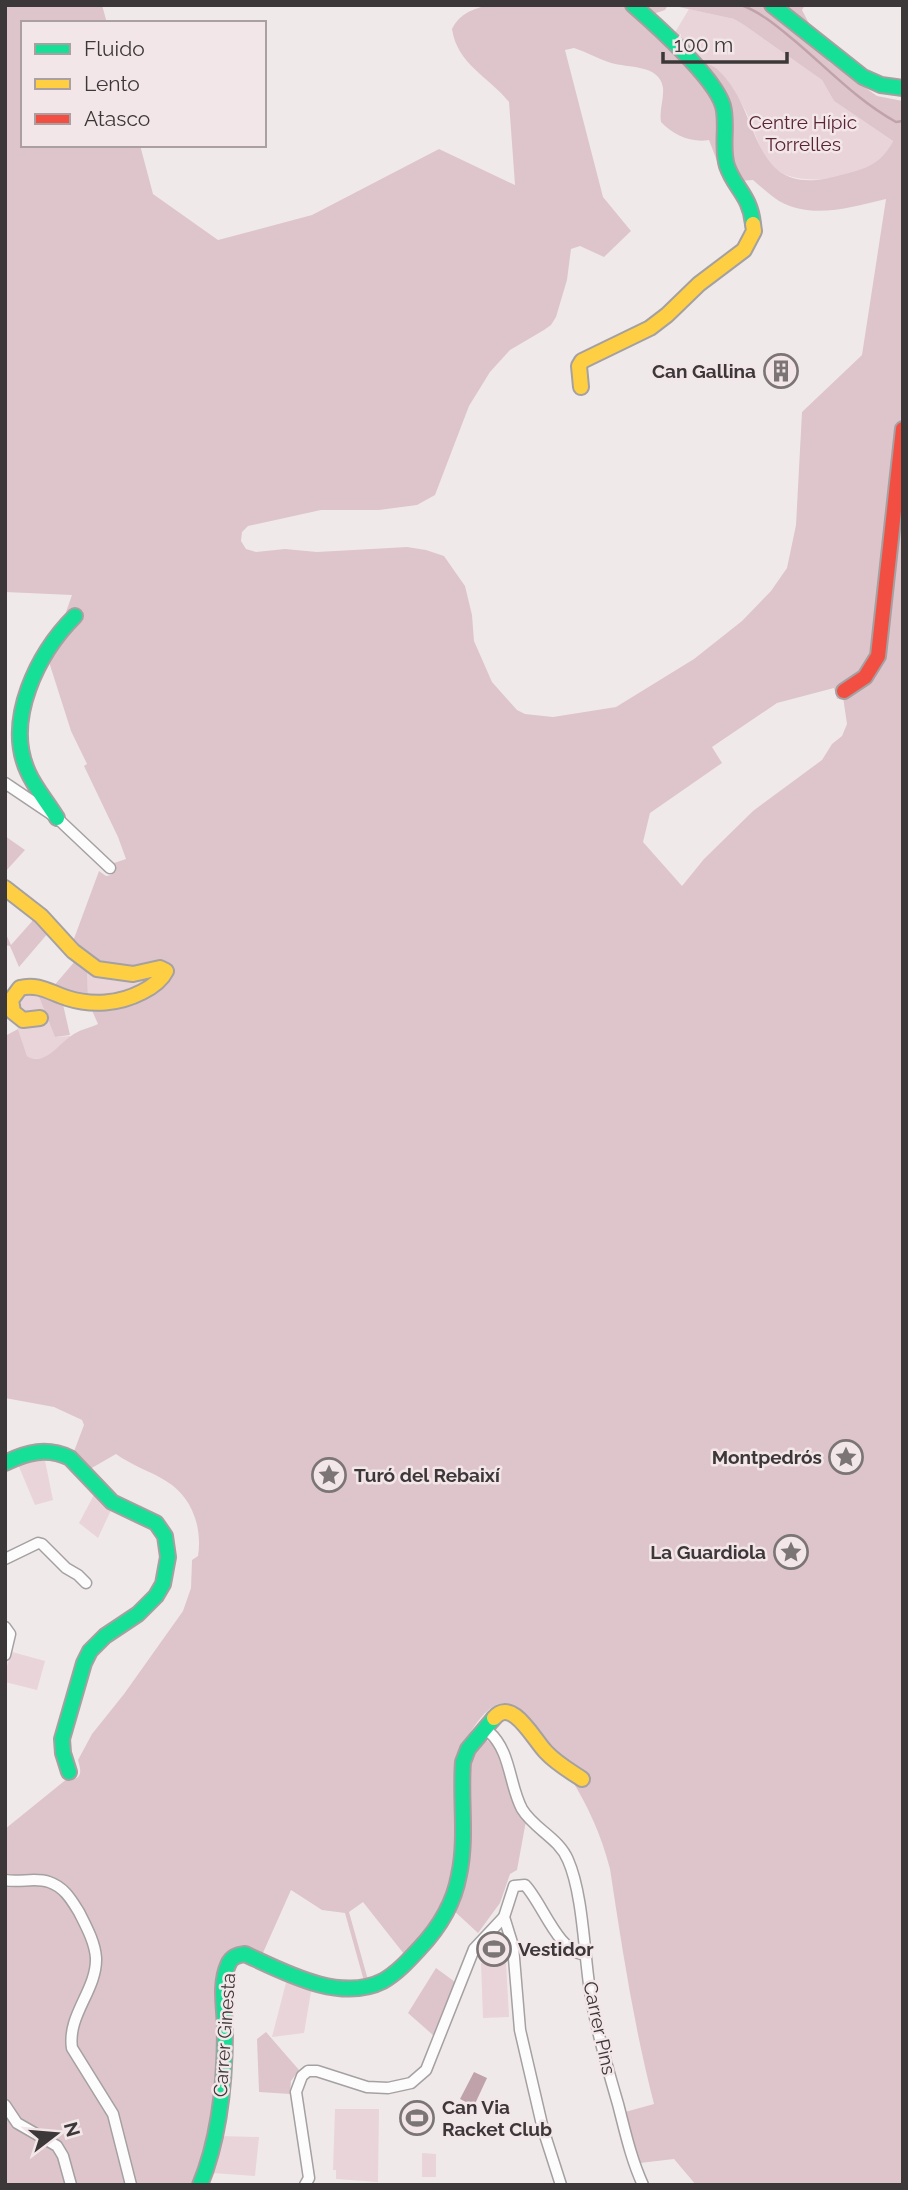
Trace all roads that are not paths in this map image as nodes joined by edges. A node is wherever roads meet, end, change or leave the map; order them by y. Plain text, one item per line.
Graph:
1 (633, 5) edge
2 (772, 5) edge
3 (903, 88) edge
4 (581, 387) dead end
5 (903, 429) edge
6 (75, 616) dead end
7 (844, 691) dead end
8 (5, 783) edge
9 (57, 818) junction
10 (110, 868) dead end
11 (5, 888) edge
12 (40, 1018) dead end
13 (5, 1463) edge
14 (5, 1559) edge
15 (86, 1583) dead end
16 (5, 1628) edge
17 (5, 1655) edge
18 (483, 1731) junction
19 (69, 1772) dead end
20 (582, 1779) dead end
21 (5, 1881) edge
22 (504, 1917) junction
23 (585, 1955) junction
24 (5, 2105) edge
25 (310, 2182) edge
26 (71, 2185) edge
27 (131, 2185) edge
28 (200, 2185) edge
29 (561, 2185) edge
30 (643, 2185) edge

1 - 4 street
2 - 3 street
5 - 7 street
6 - 9 street
8 - 9 street
9 - 10 street
11 - 12 street
13 - 19 street
14 - 15 street
16 - 17 street
18 - 20 street, Carrer Ginesta
18 - 23 street, Carrer Pins
18 - 28 street, Carrer Ginesta
21 - 27 street
22 - 23 street
22 - 25 street
22 - 29 street
23 - 30 street, Carrer Pins
24 - 26 street

